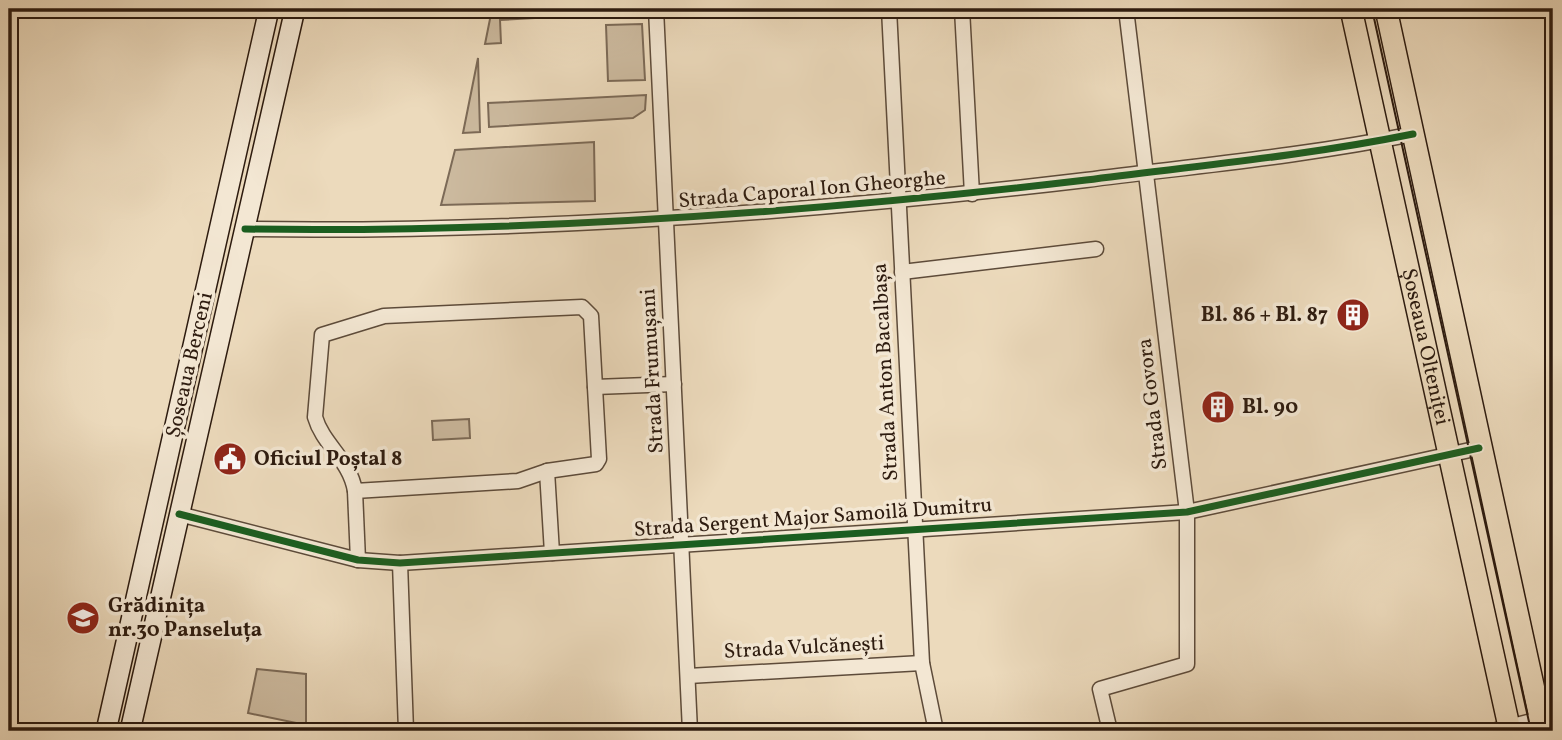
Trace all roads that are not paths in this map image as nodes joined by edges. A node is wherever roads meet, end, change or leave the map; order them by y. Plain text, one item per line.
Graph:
1 (270, 9) edge
2 (295, 9) edge
3 (656, 9) edge
4 (889, 9) edge
5 (962, 9) edge
6 (1126, 9) edge
7 (1350, 9) edge
8 (1385, 9) edge
9 (1413, 134) junction
10 (1380, 141) junction
11 (1146, 172) junction
12 (972, 194) junction
13 (898, 201) junction
14 (667, 219) junction
15 (245, 229) junction
16 (1096, 249) dead end
17 (902, 272) junction
18 (192, 351) junction
19 (215, 356) junction
20 (674, 384) junction
21 (595, 387) junction
22 (1479, 448) junction
23 (1448, 454) junction
24 (547, 471) junction
25 (355, 491) junction
26 (1187, 512) junction
27 (179, 514) junction
28 (916, 529) junction
29 (682, 543) junction
30 (552, 553) junction
31 (358, 560) junction
32 (400, 563) junction
33 (922, 663) junction
34 (688, 676) junction
35 (1541, 725) edge
36 (1504, 730) edge
37 (106, 731) edge
38 (130, 731) edge
39 (406, 731) edge
40 (690, 731) edge
41 (936, 731) edge
42 (1110, 731) edge

1 - 18 main road, Șoseaua Berceni
2 - 15 main road, Șoseaua Berceni
3 - 14 street, Strada Frumușani
4 - 13 street, Strada Anton Bacalbașa
5 - 12 street
6 - 11 street, Strada Govora
7 - 10 main road, Șoseaua Olteniței
8 - 9 main road, Șoseaua Olteniței
9 - 10 street, Strada Caporal Ion Gheorghe
9 - 22 main road, Șoseaua Olteniței
10 - 11 street, Strada Caporal Ion Gheorghe
10 - 23 main road, Șoseaua Olteniței
11 - 12 street, Strada Caporal Ion Gheorghe
11 - 26 street, Strada Govora
12 - 13 street, Strada Caporal Ion Gheorghe
13 - 14 street, Strada Caporal Ion Gheorghe
13 - 17 street, Strada Anton Bacalbașa
14 - 15 street, Strada Caporal Ion Gheorghe
14 - 20 street, Strada Frumușani
15 - 19 main road, Șoseaua Berceni
16 - 17 street
17 - 28 street, Strada Anton Bacalbașa
18 - 19 main road
18 - 37 main road, Șoseaua Berceni
19 - 27 main road, Șoseaua Berceni
20 - 21 street
20 - 29 street, Strada Frumușani
21 - 24 street
21 - 25 street
22 - 23 street, Strada Sergent Major Samoilă Dumitru
22 - 35 main road, Șoseaua Olteniței
23 - 26 street, Strada Sergent Major Samoilă Dumitru
23 - 36 main road, Șoseaua Olteniței
24 - 25 street
24 - 30 street
25 - 31 street
26 - 28 street, Strada Sergent Major Samoilă Dumitru
26 - 42 street, Strada Govora
27 - 31 street, Strada Sergent Major Samoilă Dumitru
27 - 38 main road, Șoseaua Berceni
28 - 29 street, Strada Sergent Major Samoilă Dumitru
28 - 33 street, Strada Anton Bacalbașa
29 - 30 street, Strada Sergent Major Samoilă Dumitru
29 - 34 street, Strada Frumușani
30 - 32 street, Strada Sergent Major Samoilă Dumitru
31 - 32 street, Strada Sergent Major Samoilă Dumitru
32 - 39 street
33 - 34 street, Strada Vulcănești
33 - 41 street, Strada Anton Bacalbașa
34 - 40 street, Strada Frumușani
35 - 36 street, Șoseaua Olteniței

